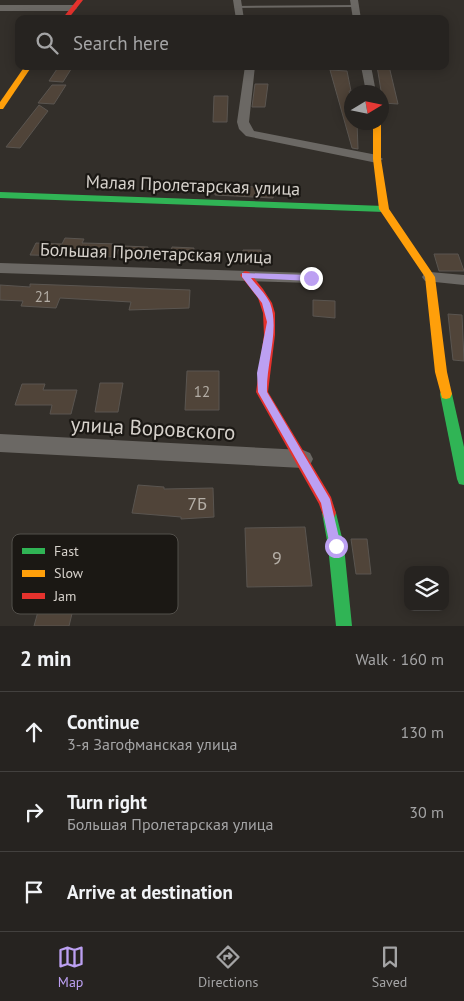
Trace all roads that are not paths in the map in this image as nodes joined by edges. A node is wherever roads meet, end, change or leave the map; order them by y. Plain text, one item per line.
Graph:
1 (229, 0) edge
2 (354, 3) edge
3 (77, 4) edge
4 (236, 4) edge
5 (0, 8) edge
6 (69, 15) edge
7 (26, 70) edge
8 (250, 70) edge
9 (367, 70) edge
10 (370, 85) edge
11 (0, 107) edge
12 (377, 130) edge
13 (377, 159) junction
14 (0, 195) edge
15 (384, 210) junction
16 (0, 268) edge
17 (244, 275) junction
18 (430, 277) junction
19 (311, 278) dead end
20 (464, 280) edge
21 (0, 443) edge
22 (460, 444) edge
23 (303, 459) junction
24 (464, 479) edge
25 (344, 626) edge

1 - 4 street
2 - 4 lane
3 - 5 street
3 - 6 street
7 - 11 street
8 - 13 street
9 - 10 street
12 - 13 street
13 - 15 street
14 - 15 street, Малая Пролетарская улица
15 - 18 street
16 - 17 street, Большая Пролетарская улица
17 - 19 street, Большая Пролетарская улица
17 - 23 street
18 - 20 street
18 - 22 street
21 - 23 street, улица Воровского
22 - 24 street
23 - 25 street

